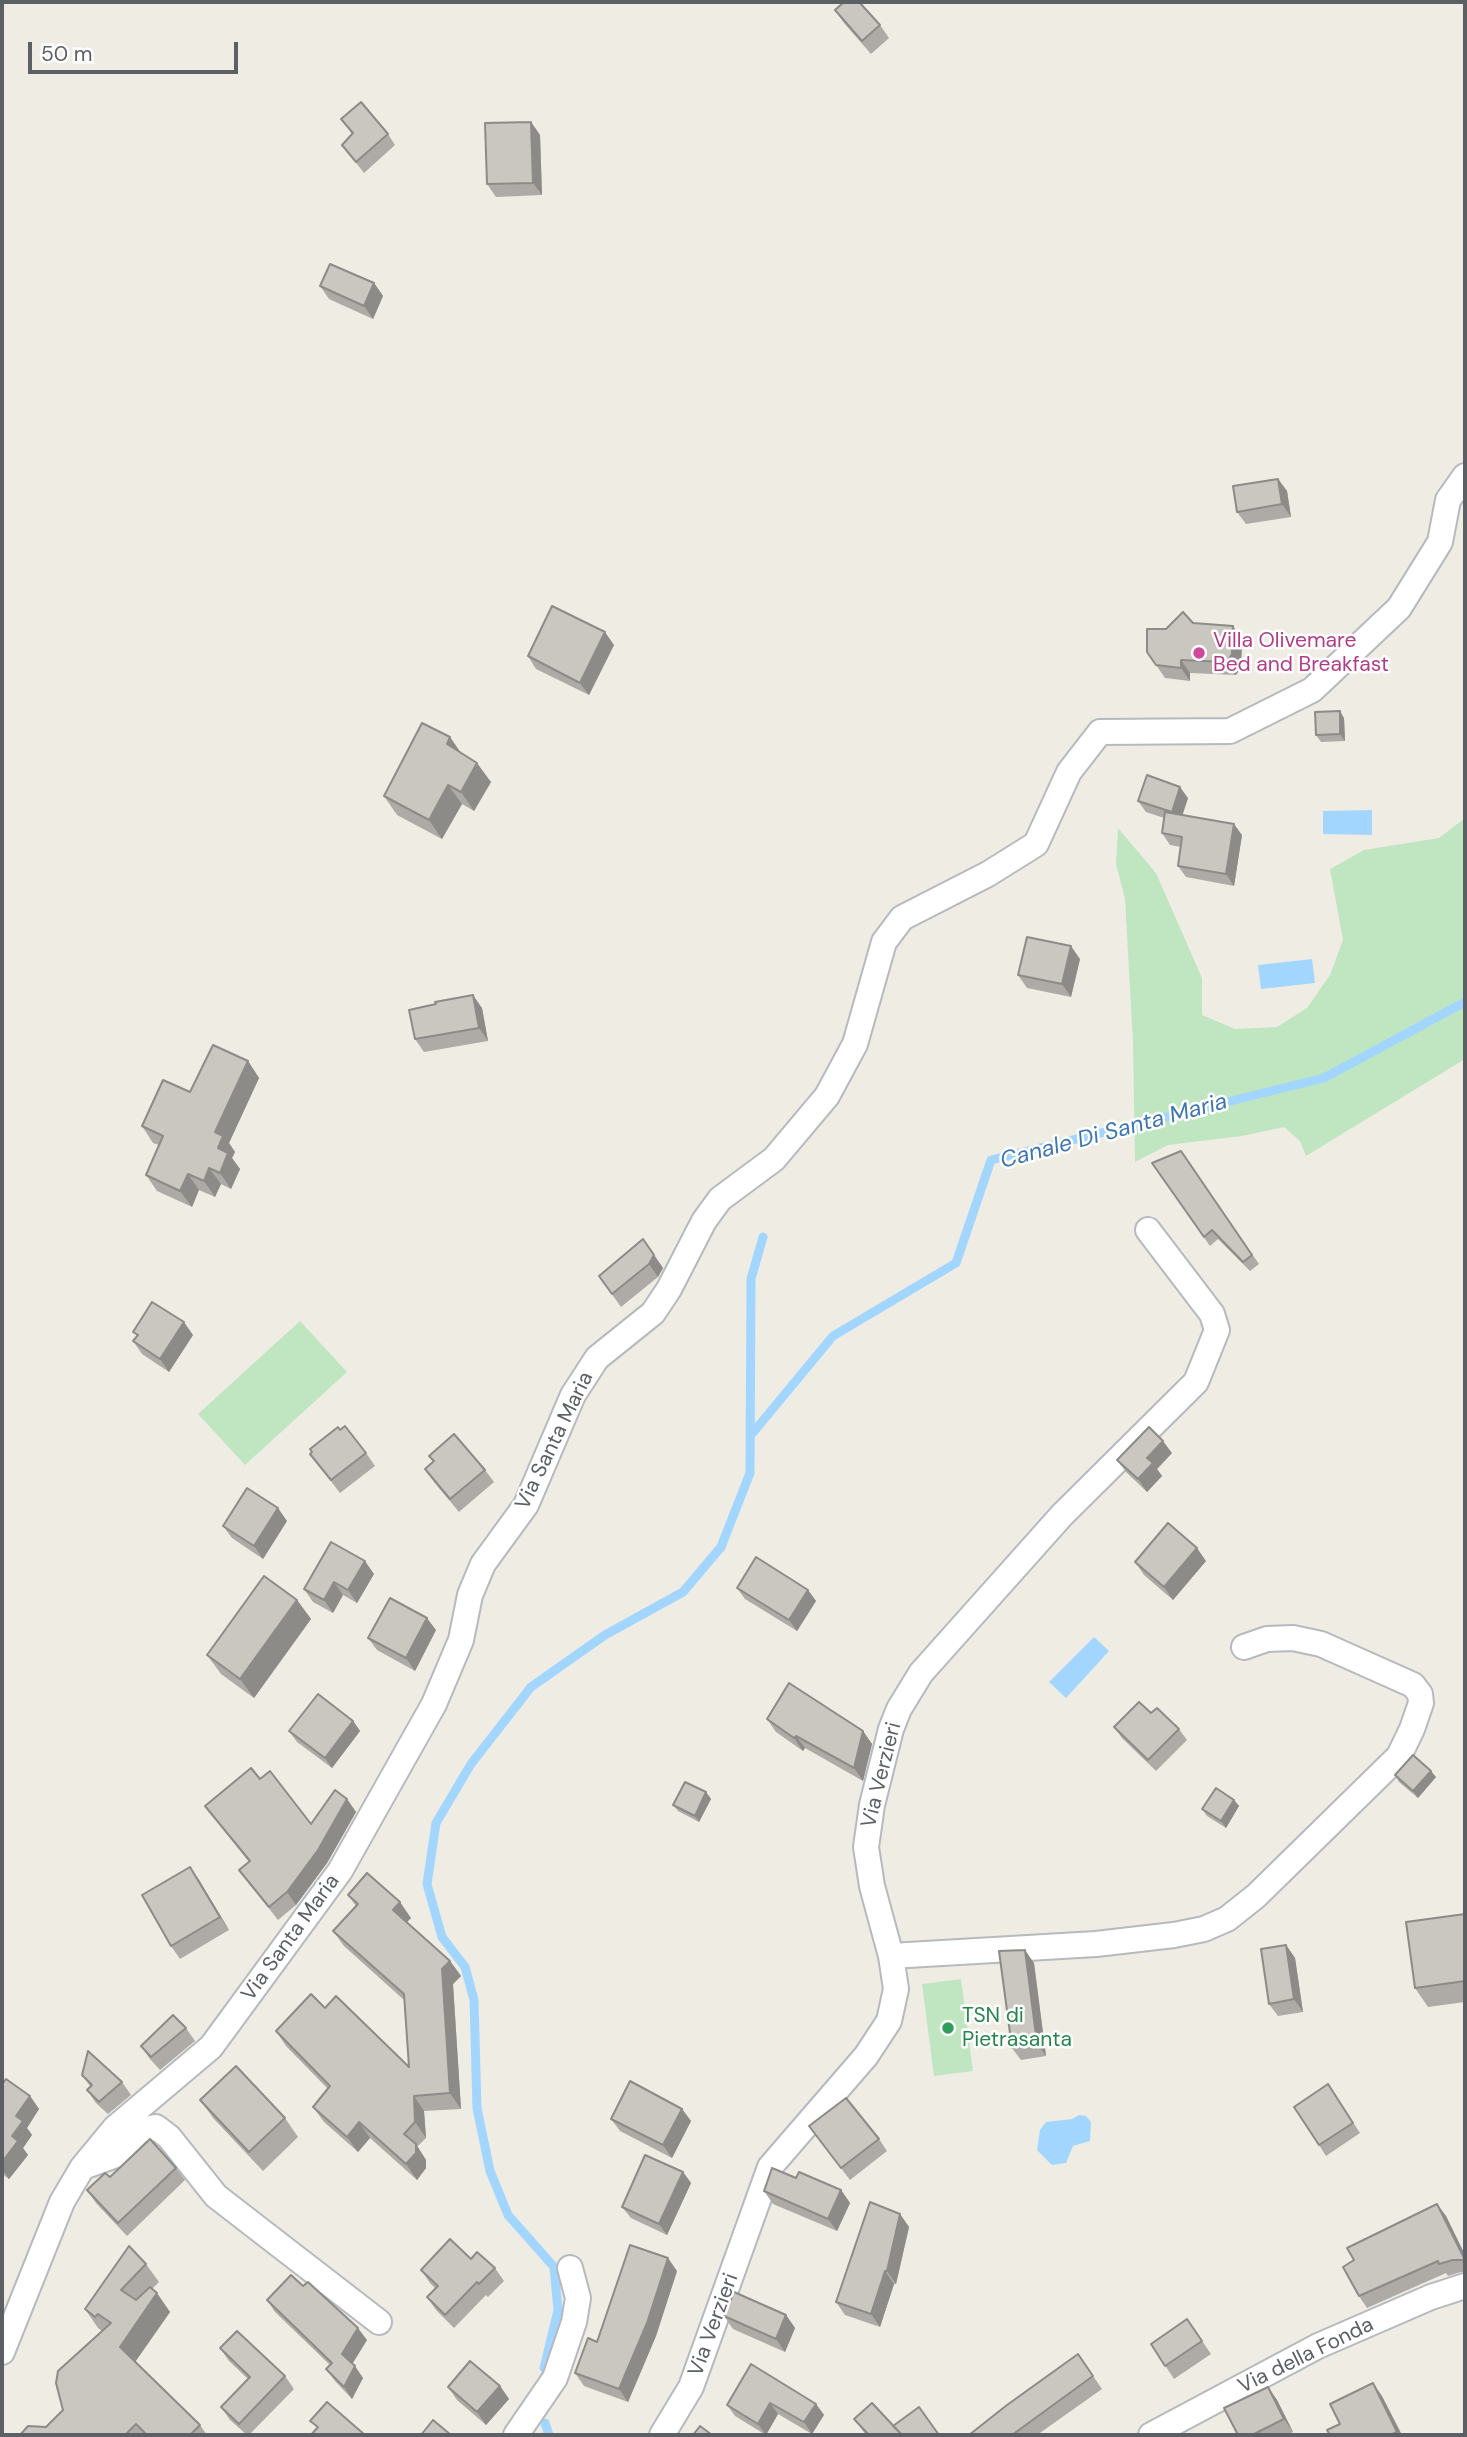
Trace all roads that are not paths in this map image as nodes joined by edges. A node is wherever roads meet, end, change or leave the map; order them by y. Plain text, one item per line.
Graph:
1 (1465, 477) edge
2 (1148, 1230) dead end
3 (1244, 1647) dead end
4 (891, 1956) junction
5 (82, 2168) junction
6 (570, 2268) dead end
7 (1465, 2286) edge
8 (379, 2322) dead end
9 (2, 2352) edge
10 (516, 2435) edge
11 (663, 2435) edge
12 (1151, 2435) edge

1 - 5 street, Via Santa Maria
2 - 4 street, Via Verzieri
3 - 4 street
4 - 11 street, Via Verzieri
5 - 8 street
5 - 9 street, Via Santa Maria
6 - 10 street
7 - 12 street, Via della Fonda

